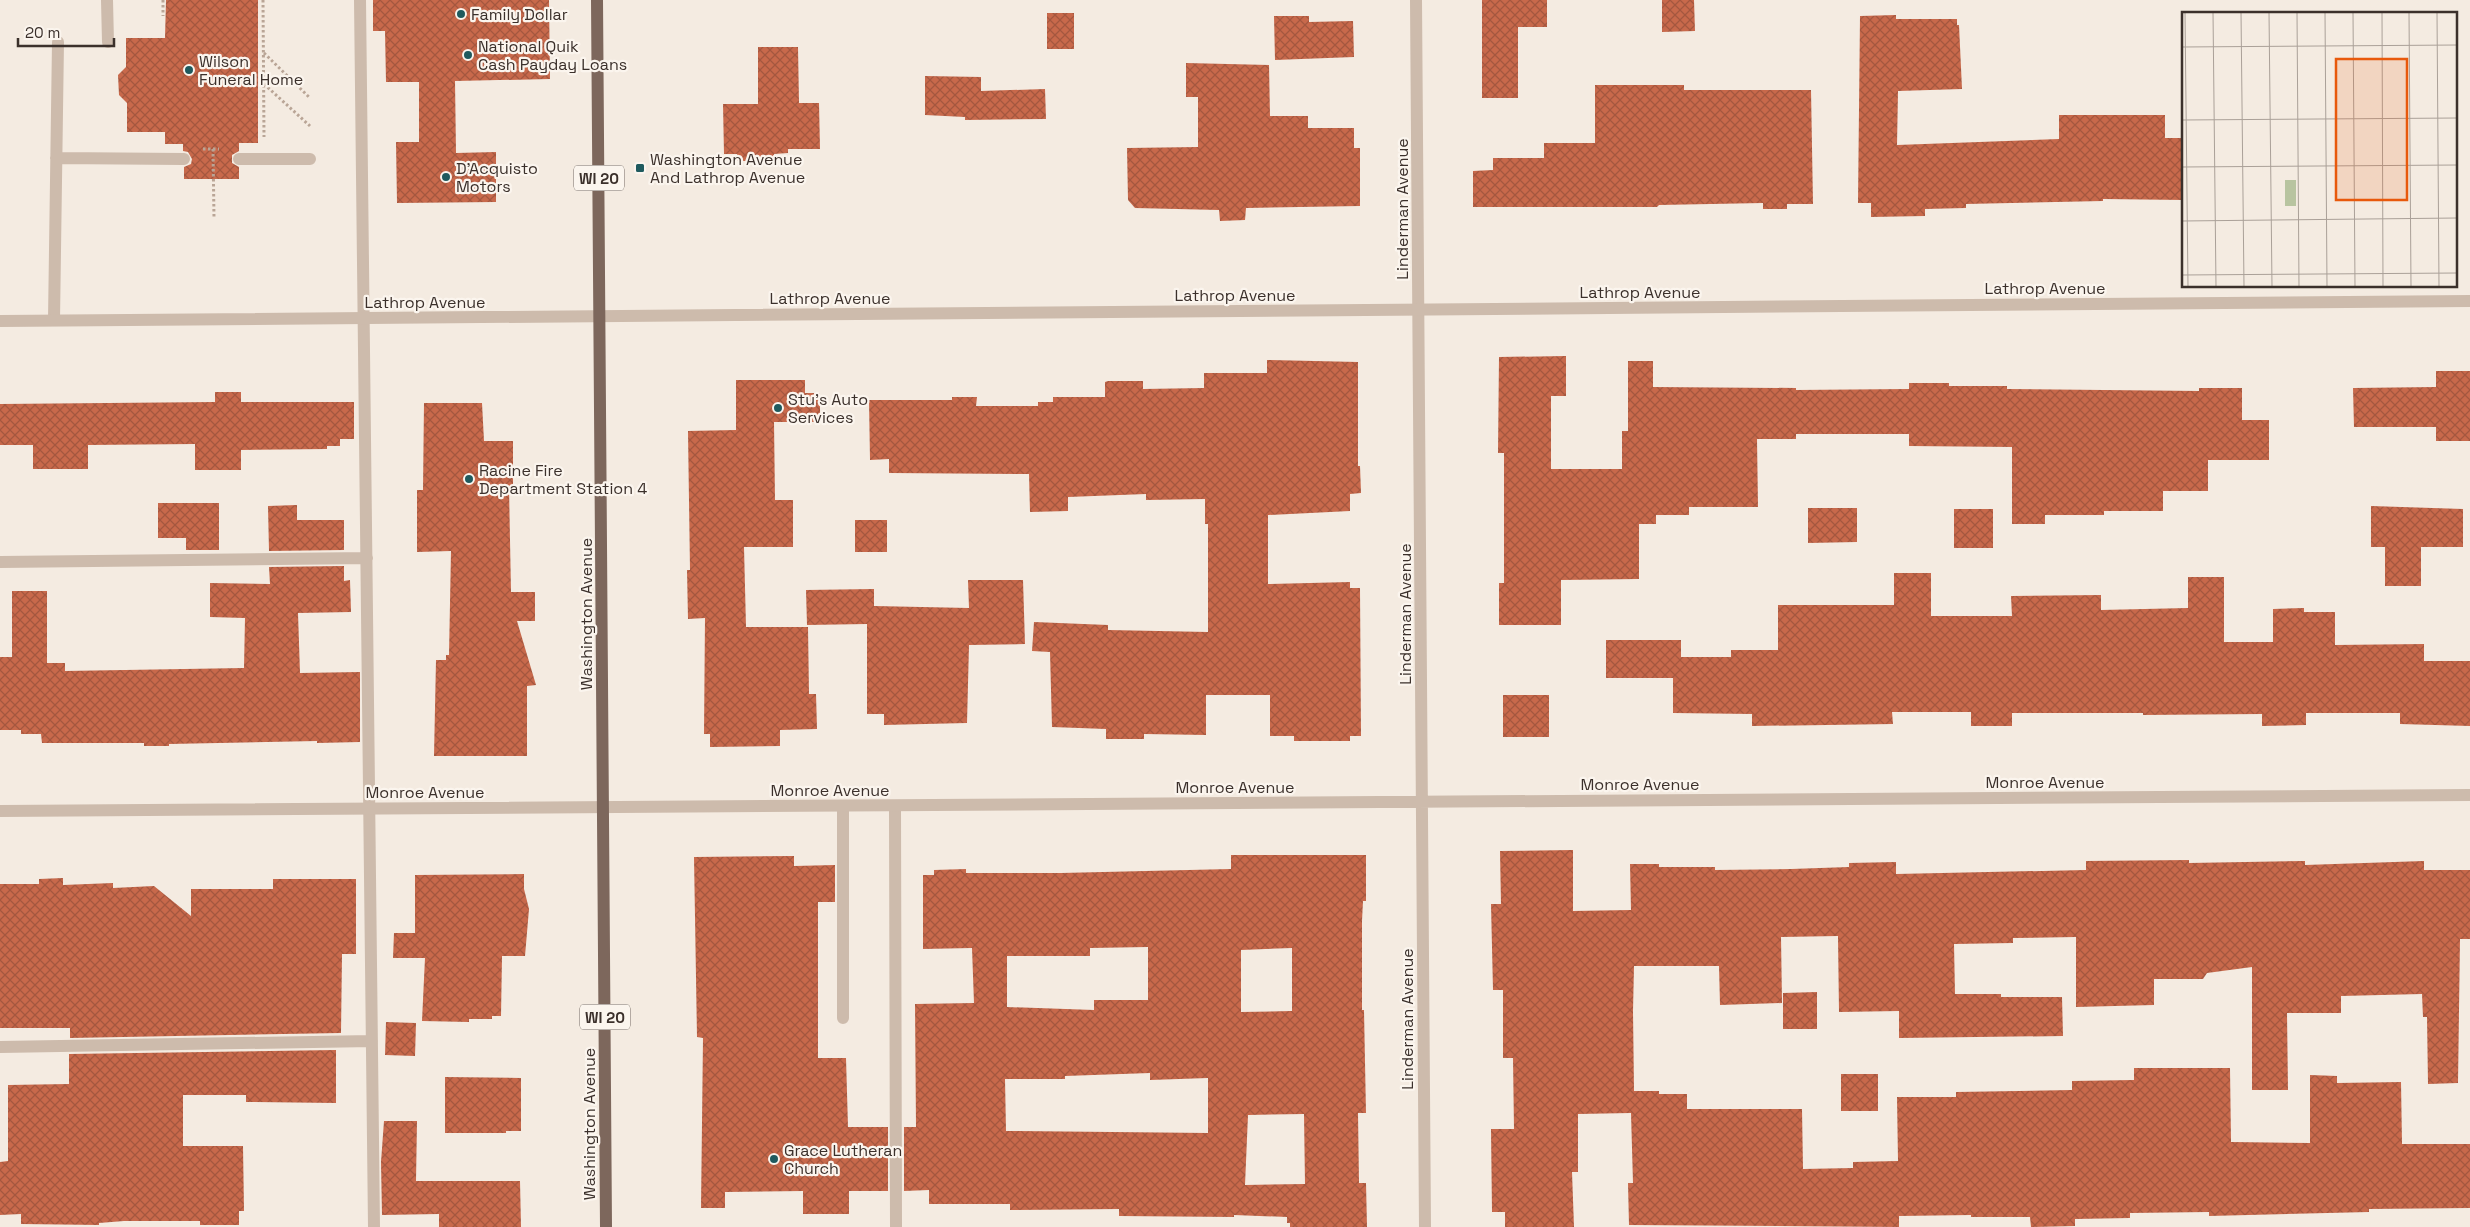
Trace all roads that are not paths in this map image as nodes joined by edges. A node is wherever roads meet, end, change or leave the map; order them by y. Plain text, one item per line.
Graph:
1 (107, 0) edge
2 (360, 0) edge
3 (597, 0) edge
4 (1416, 0) edge
5 (58, 42) dead end
6 (108, 42) dead end
7 (56, 158) junction
8 (184, 159) dead end
9 (239, 159) dead end
10 (310, 159) dead end
11 (2470, 301) edge
12 (1419, 310) junction
13 (600, 316) junction
14 (365, 318) junction
15 (54, 320) junction
16 (0, 321) edge
17 (367, 558) junction
18 (0, 562) edge
19 (2470, 795) edge
20 (1422, 802) junction
21 (603, 806) junction
22 (843, 806) junction
23 (895, 806) junction
24 (370, 808) junction
25 (0, 810) edge
26 (843, 1018) dead end
27 (372, 1041) junction
28 (0, 1047) edge
29 (374, 1227) edge
30 (606, 1227) edge
31 (896, 1227) edge
32 (1425, 1227) edge

1 - 6 street
2 - 14 street
3 - 13 main road, Washington Avenue / WI 20
4 - 12 street, Linderman Avenue
5 - 7 street
7 - 8 street
7 - 15 street
9 - 10 street
11 - 12 street, Lathrop Avenue
12 - 13 street, Lathrop Avenue
12 - 20 street, Linderman Avenue
13 - 14 street, Lathrop Avenue
13 - 21 main road, Washington Avenue / WI 20
14 - 15 street, Lathrop Avenue
14 - 17 street
15 - 16 street, Lathrop Avenue
17 - 18 street
17 - 24 street
19 - 20 street, Monroe Avenue
20 - 23 street, Monroe Avenue
20 - 32 street, Linderman Avenue
21 - 22 street, Monroe Avenue
21 - 24 street, Monroe Avenue
21 - 30 main road, Washington Avenue / WI 20
22 - 23 street, Monroe Avenue
22 - 26 street
23 - 31 street
24 - 25 street, Monroe Avenue
24 - 27 street
27 - 28 street
27 - 29 street

